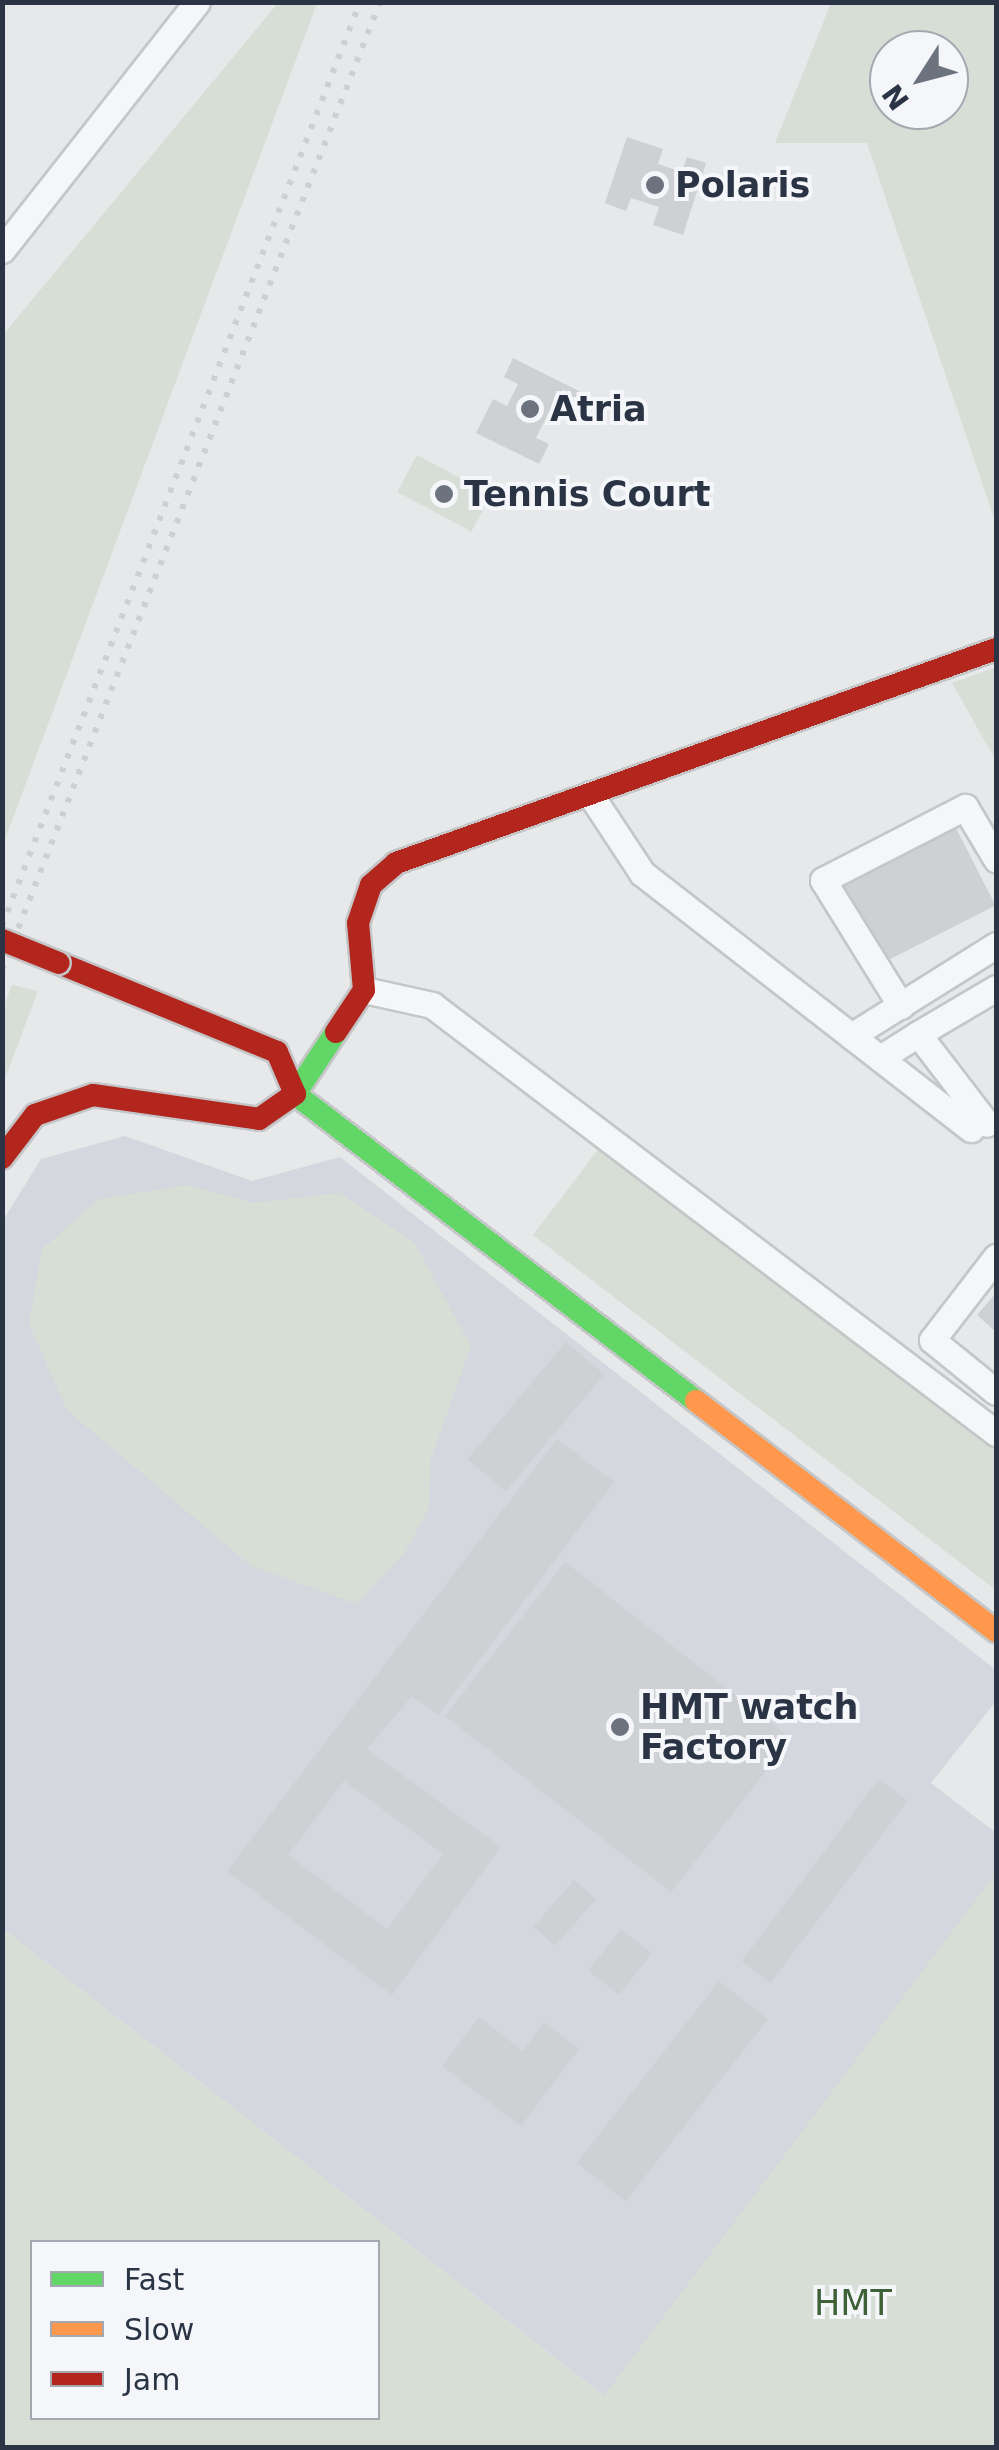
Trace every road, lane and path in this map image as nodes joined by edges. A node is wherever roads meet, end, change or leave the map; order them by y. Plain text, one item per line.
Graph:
1 (197, 2) edge
2 (2, 250) edge
3 (996, 648) edge
4 (590, 794) junction
5 (996, 859) edge
6 (2, 940) edge
7 (996, 945) edge
8 (996, 988) edge
9 (364, 990) junction
10 (900, 1006) junction
11 (918, 1034) junction
12 (851, 1036) junction
13 (880, 1058) junction
14 (295, 1094) junction
15 (366, 1143) junction
16 (2, 1158) edge
17 (996, 1257) edge
18 (996, 1392) edge
19 (996, 1433) edge
20 (996, 1604) edge
21 (996, 1631) edge

1 - 2 street
3 - 4 street
4 - 9 street
4 - 12 street
5 - 10 street
6 - 14 street, bridge
7 - 10 street
8 - 11 street
9 - 14 street
9 - 19 street
10 - 12 street
11 - 13 street
11 - 13 street
12 - 13 street
14 - 15 street
14 - 16 street
15 - 20 street
15 - 21 street
17 - 18 street

